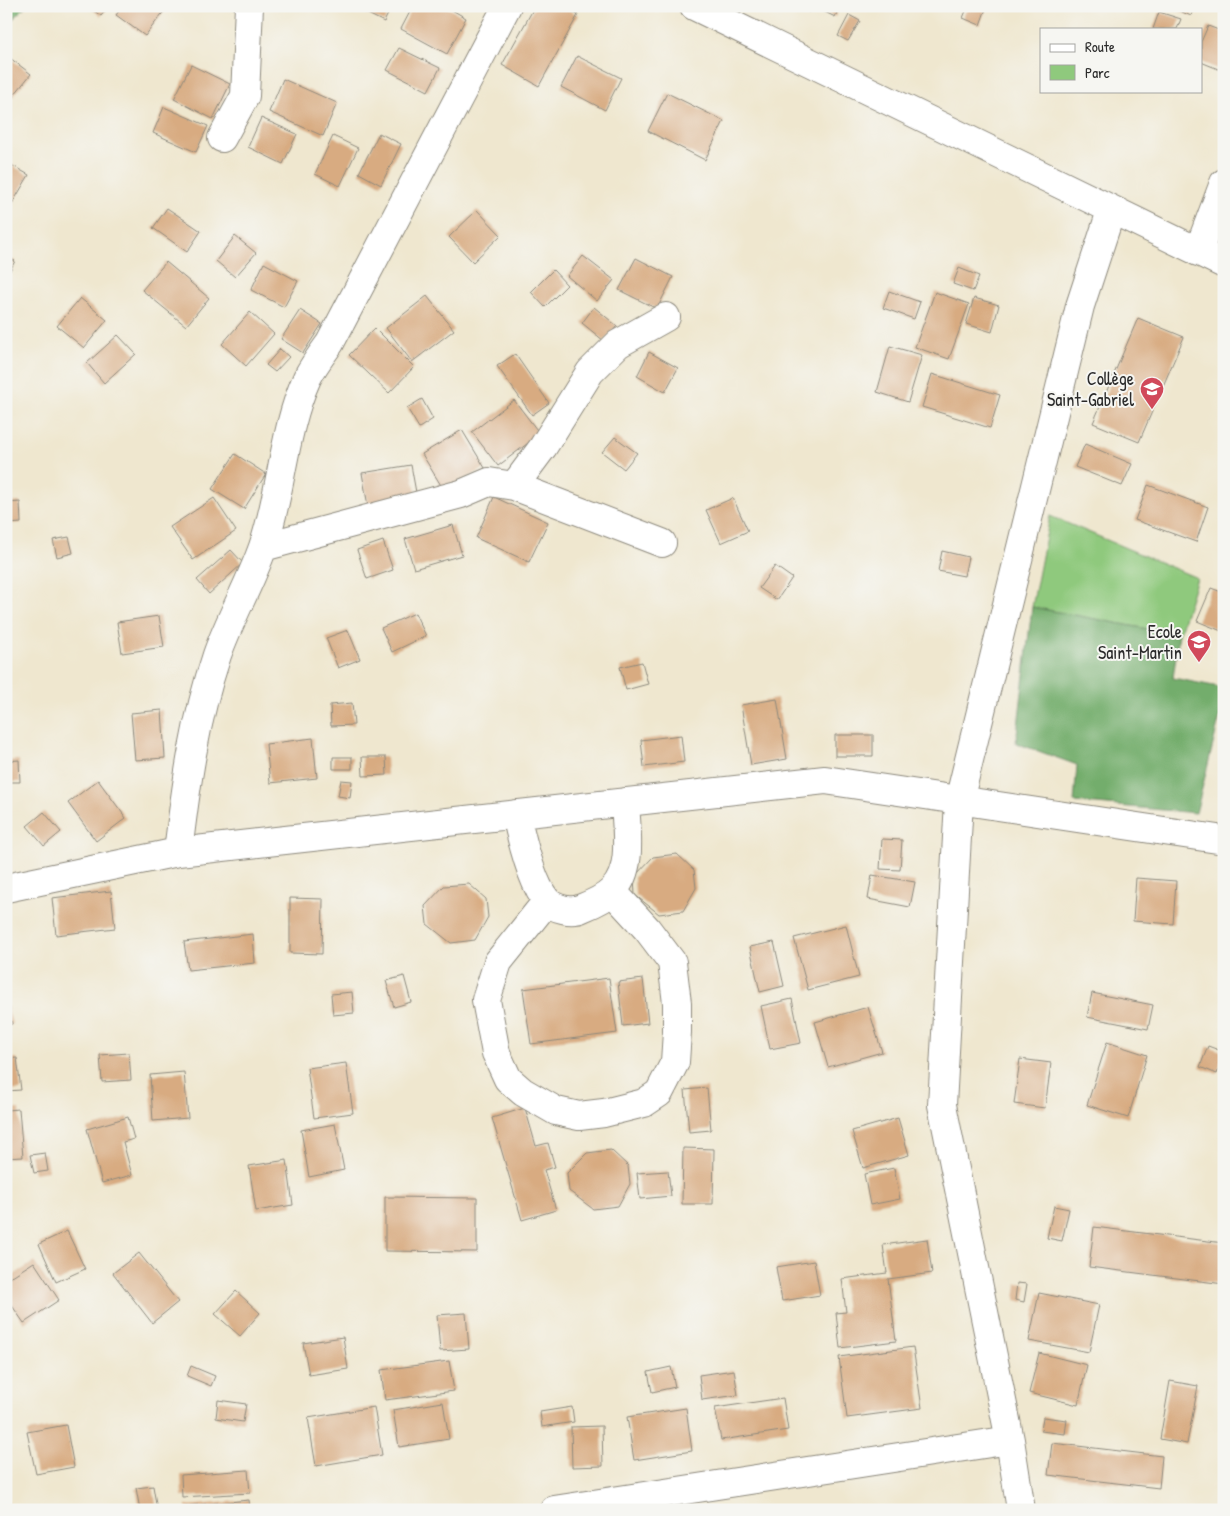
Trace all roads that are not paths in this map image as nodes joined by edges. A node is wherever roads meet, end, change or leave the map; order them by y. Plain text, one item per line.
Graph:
1 (249, 6) edge
2 (507, 6) edge
3 (694, 6) edge
4 (222, 138) dead end
5 (1224, 183) edge
6 (1111, 211) junction
7 (1198, 252) junction
8 (1224, 264) edge
9 (666, 317) dead end
10 (514, 486) junction
11 (662, 543) dead end
12 (263, 547) junction
13 (625, 802) junction
14 (959, 802) junction
15 (516, 814) junction
16 (1224, 840) edge
17 (178, 852) junction
18 (6, 888) edge
19 (612, 892) junction
20 (547, 901) junction
21 (1010, 1440) junction
22 (554, 1510) edge
23 (1021, 1510) edge

1 - 4 street
2 - 12 street
3 - 6 street
5 - 7 street
6 - 7 street
6 - 14 street
7 - 8 street
9 - 10 street
10 - 11 street
10 - 12 street
12 - 17 street
13 - 14 street
13 - 15 street
13 - 19 street
14 - 16 street
14 - 21 street
15 - 17 street
15 - 20 street
17 - 18 street
19 - 20 street
19 - 20 street
21 - 22 street
21 - 23 street

